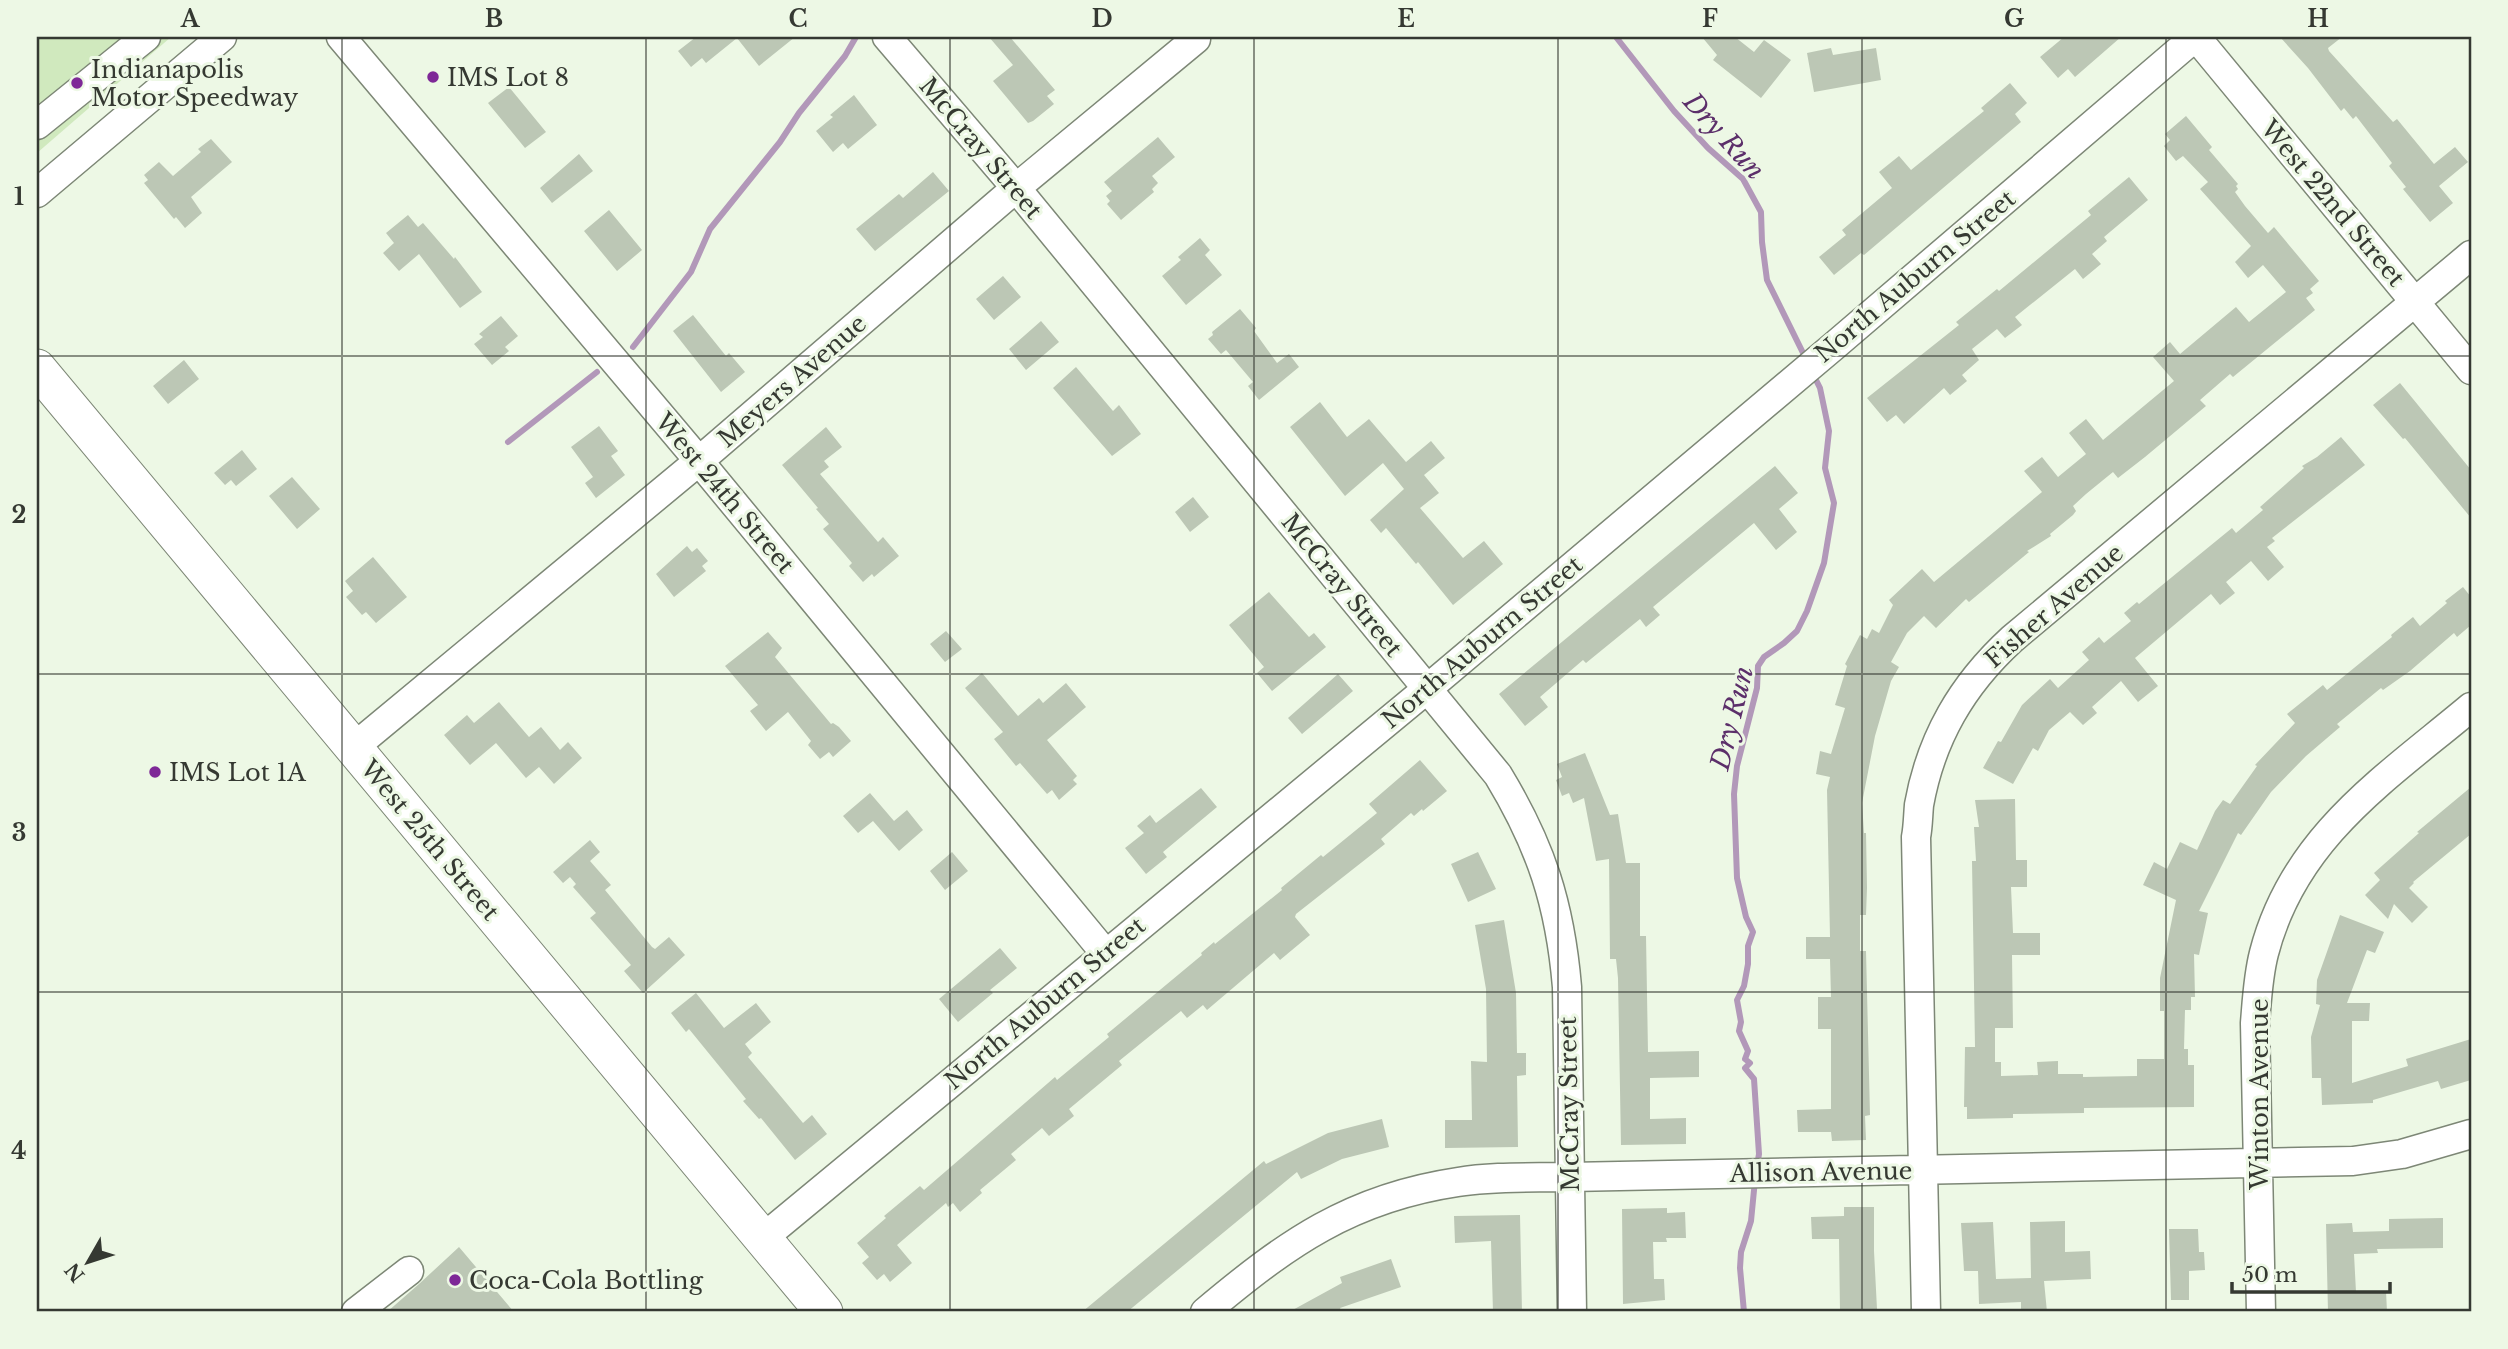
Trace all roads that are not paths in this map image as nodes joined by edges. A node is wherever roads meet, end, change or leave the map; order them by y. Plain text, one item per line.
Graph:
1 (146, 37) edge
2 (222, 37) edge
3 (341, 37) edge
4 (887, 37) edge
5 (2195, 37) edge
6 (1196, 39) dead end
7 (37, 125) edge
8 (1016, 188) junction
9 (37, 192) edge
10 (2471, 255) edge
11 (2415, 302) junction
12 (37, 368) edge
13 (2471, 370) edge
14 (699, 461) junction
15 (1427, 689) junction
16 (2471, 707) edge
17 (353, 748) junction
18 (1105, 953) junction
19 (2471, 1134) edge
20 (2258, 1163) junction
21 (1924, 1170) junction
22 (1570, 1177) junction
23 (763, 1238) junction
24 (408, 1271) dead end
25 (356, 1312) edge
26 (824, 1312) edge
27 (1205, 1312) edge
28 (1572, 1312) edge
29 (1926, 1312) edge
30 (2261, 1312) edge

1 - 7 street
2 - 9 street
3 - 14 street, West 24th Street
4 - 8 street, McCray Street
5 - 11 street, West 22nd Street
5 - 15 street, North Auburn Street
6 - 8 street, Meyers Avenue
8 - 14 street, Meyers Avenue
8 - 15 street, McCray Street
10 - 11 street, Fisher Avenue
11 - 13 street, West 22nd Street
11 - 21 street, Fisher Avenue
12 - 17 main road, West 25th Street
14 - 17 street, Meyers Avenue
14 - 18 street, West 24th Street
15 - 18 street, North Auburn Street
15 - 22 street, McCray Street
16 - 20 street, Winton Avenue
17 - 23 main road, West 25th Street
18 - 23 street, North Auburn Street
19 - 20 street, Allison Avenue
20 - 21 street, Allison Avenue
20 - 30 street, Winton Avenue
21 - 22 street, Allison Avenue
21 - 29 street, Fisher Avenue
22 - 27 street, Allison Avenue
22 - 28 street, McCray Street
23 - 26 main road, West 25th Street
24 - 25 street

